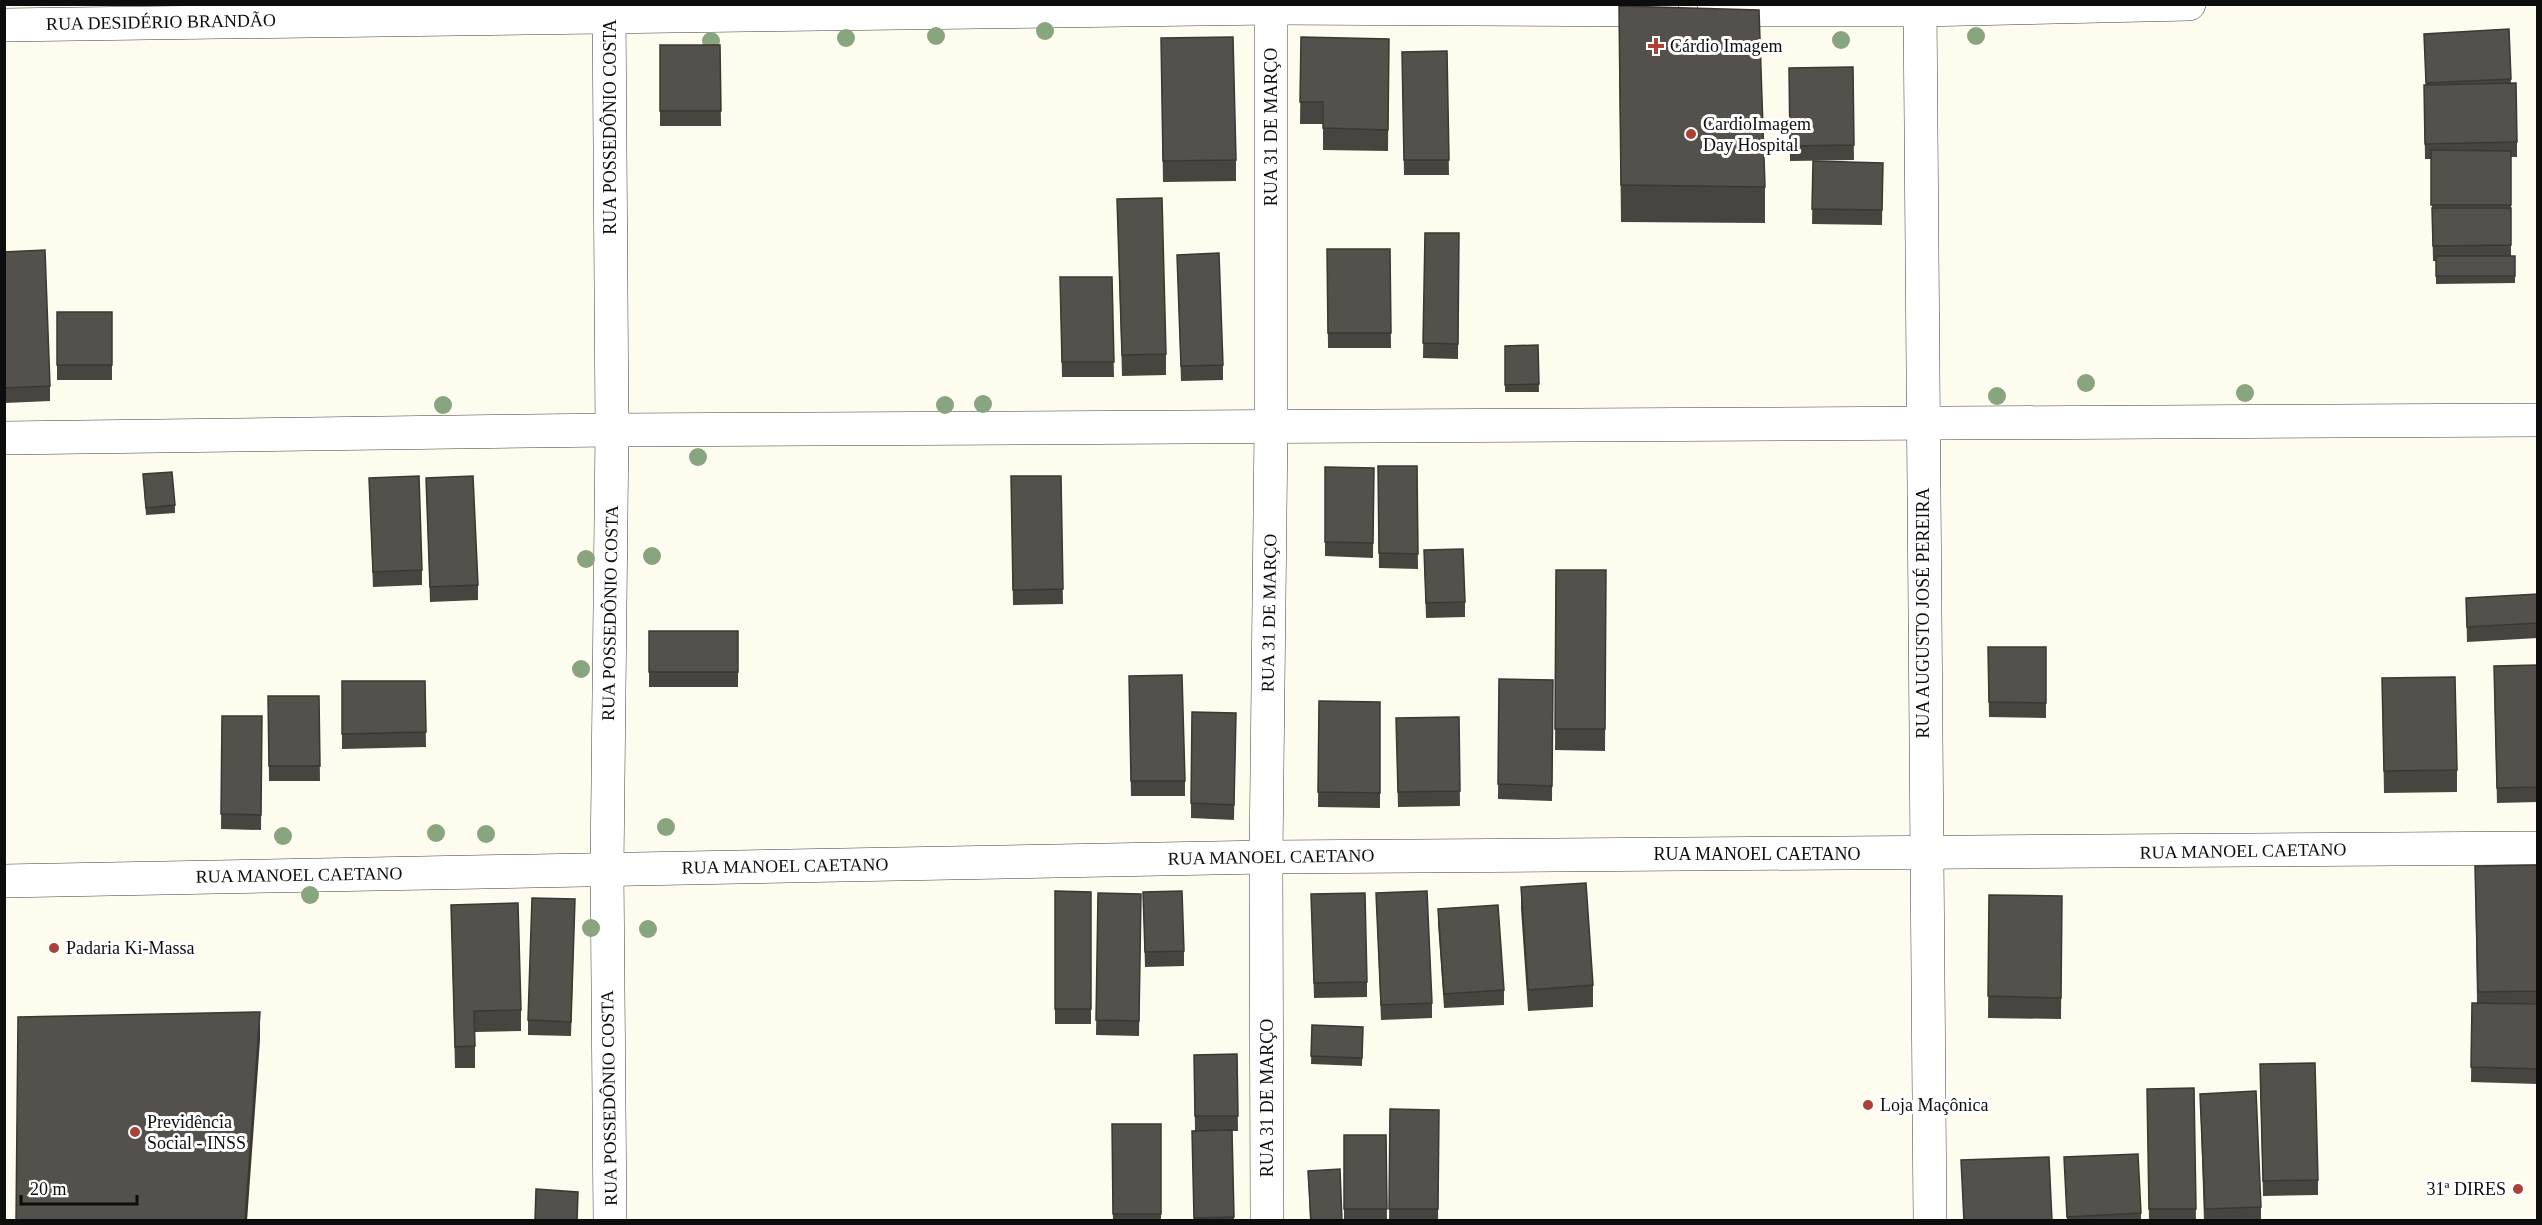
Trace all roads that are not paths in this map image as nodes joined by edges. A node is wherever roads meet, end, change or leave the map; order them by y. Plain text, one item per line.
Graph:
1 (2189, 4) edge
2 (1271, 6) edge
3 (1920, 8) edge
4 (609, 10) edge
5 (4, 25) edge
6 (2538, 420) edge
7 (1922, 423) junction
8 (1271, 429) junction
9 (612, 430) junction
10 (4, 438) edge
11 (2538, 848) edge
12 (1925, 854) junction
13 (1266, 857) junction
14 (607, 869) junction
15 (4, 881) edge
16 (610, 1221) edge
17 (1267, 1221) edge
18 (1930, 1221) edge

1 - 3 street, RUA DESIDÉRIO BRANDÃO
2 - 3 street, RUA DESIDÉRIO BRANDÃO
2 - 4 street, RUA DESIDÉRIO BRANDÃO
2 - 8 street, RUA 31 DE MARÇO
3 - 7 street, RUA AUGUSTO JOSÉ PEREIRA
4 - 5 street, RUA DESIDÉRIO BRANDÃO
4 - 9 street, RUA POSSEDÔNIO COSTA
6 - 7 street
7 - 8 street
7 - 12 street, RUA AUGUSTO JOSÉ PEREIRA
8 - 9 street
8 - 13 street, RUA 31 DE MARÇO
9 - 10 street
9 - 14 street, RUA POSSEDÔNIO COSTA
11 - 12 street, RUA MANOEL CAETANO
12 - 13 street, RUA MANOEL CAETANO
12 - 18 street, RUA AUGUSTO JOSÉ PEREIRA
13 - 14 street, RUA MANOEL CAETANO
13 - 17 street, RUA 31 DE MARÇO
14 - 15 street, RUA MANOEL CAETANO
14 - 16 street, RUA POSSEDÔNIO COSTA

